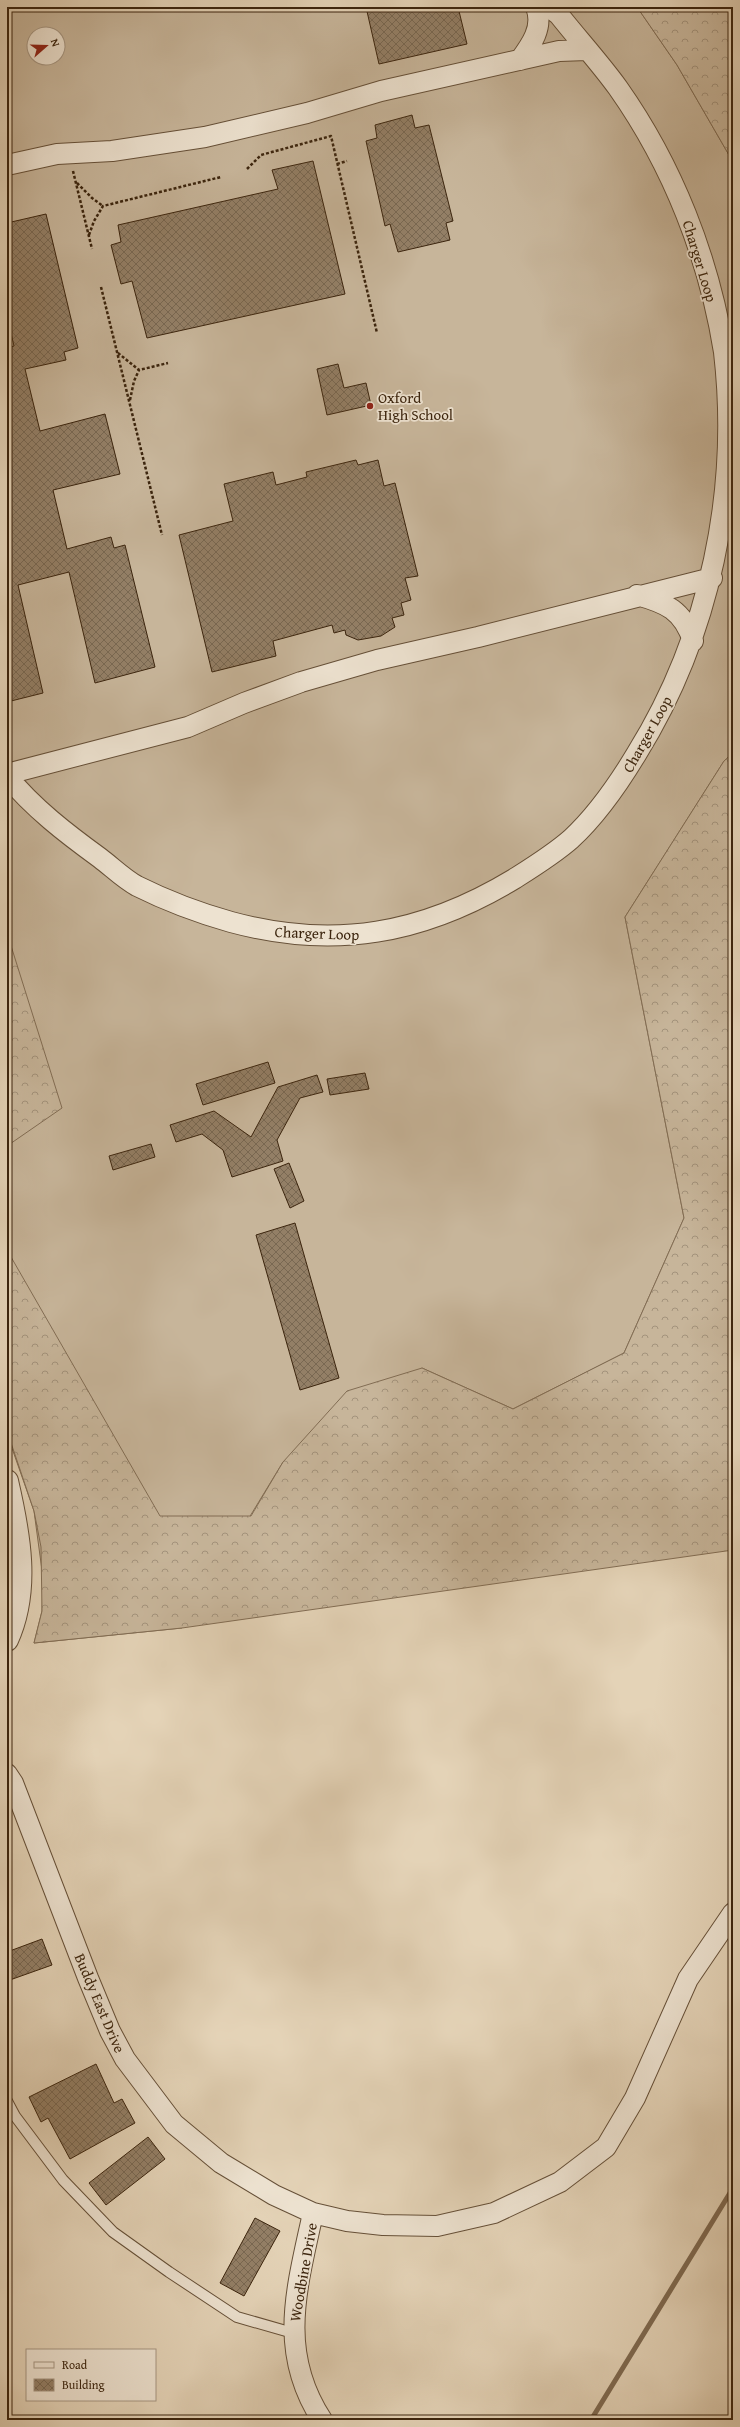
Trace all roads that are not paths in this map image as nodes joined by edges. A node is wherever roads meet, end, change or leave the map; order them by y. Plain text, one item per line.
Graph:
1 (536, 7) edge
2 (549, 7) edge
3 (587, 50) junction
4 (520, 60) junction
5 (7, 164) edge
6 (712, 578) junction
7 (637, 595) junction
8 (693, 641) junction
9 (7, 775) edge
10 (7, 1481) edge
11 (7, 1640) edge
12 (7, 1774) edge
13 (733, 1913) edge
14 (7, 2101) edge
15 (313, 2213) junction
16 (293, 2333) junction
17 (322, 2420) edge

1 - 4 street
2 - 3 street, Charger Loop
3 - 4 street
3 - 6 street, Charger Loop
4 - 5 street
6 - 7 street
6 - 8 street, Charger Loop
7 - 8 street
7 - 9 street
8 - 9 street, Charger Loop
10 - 11 street
12 - 15 street, Buddy East Drive
13 - 15 street, Buddy East Drive
14 - 16 lane
15 - 16 street, Woodbine Drive
16 - 17 street, Woodbine Drive

